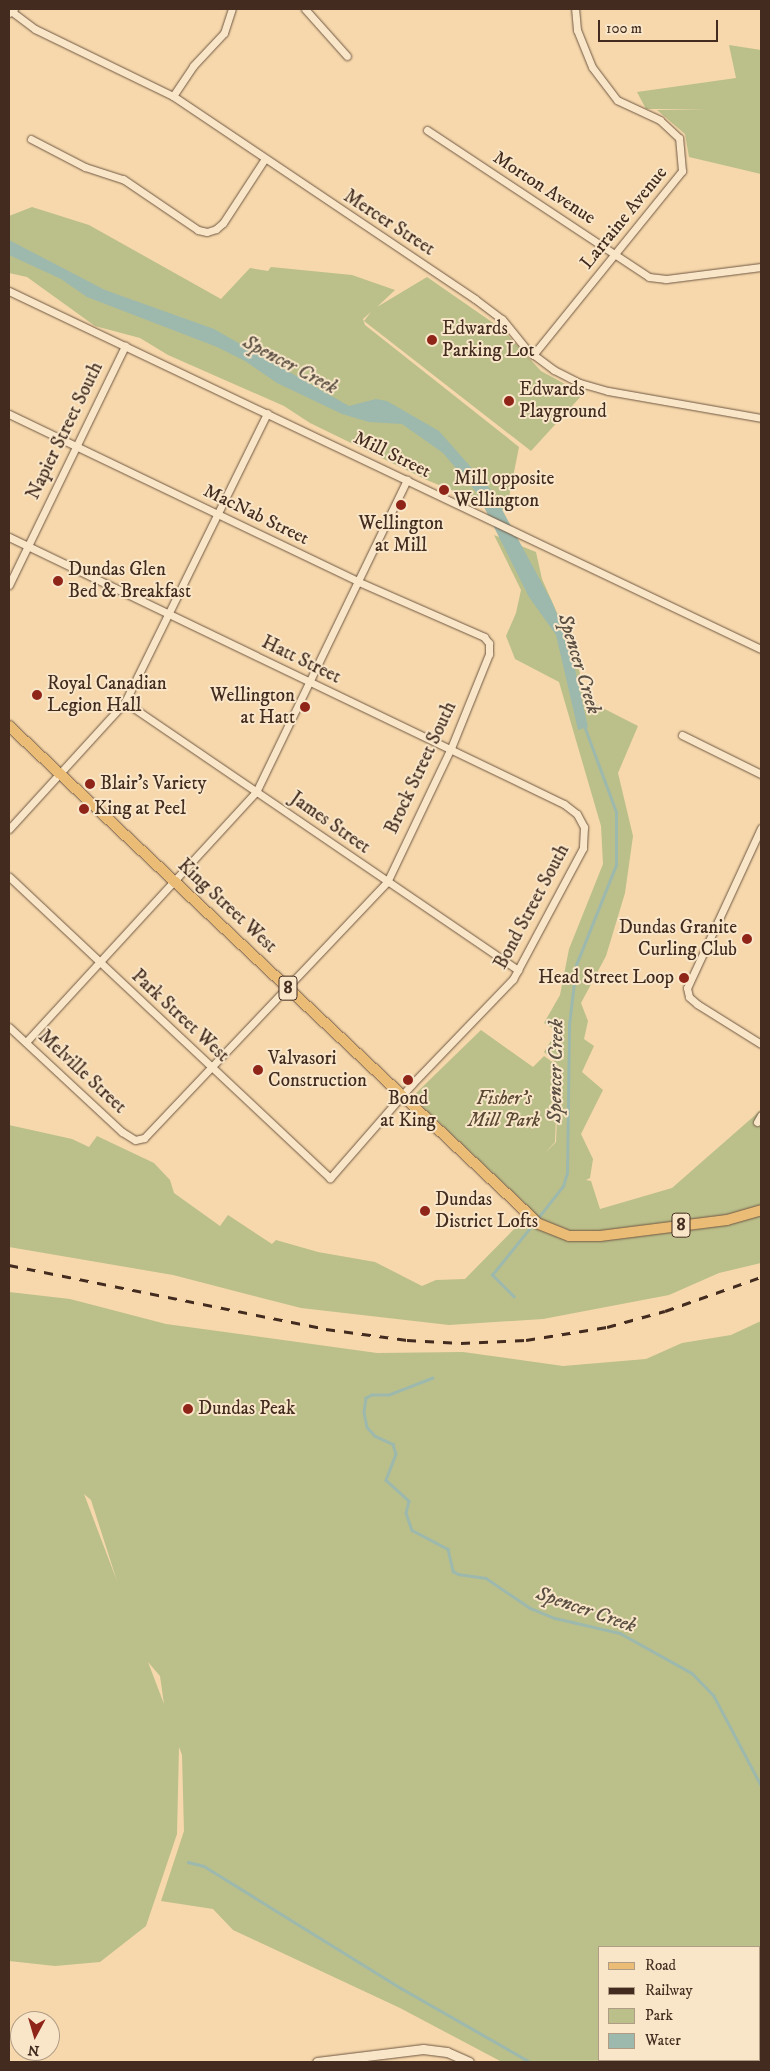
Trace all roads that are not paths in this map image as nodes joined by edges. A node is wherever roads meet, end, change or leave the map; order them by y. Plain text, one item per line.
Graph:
1 (232, 9) edge
2 (305, 9) edge
3 (575, 9) edge
4 (11, 10) edge
5 (347, 56) dead end
6 (173, 96) junction
7 (427, 130) dead end
8 (31, 139) dead end
9 (264, 160) junction
10 (618, 254) junction
11 (761, 268) edge
12 (9, 291) edge
13 (126, 346) junction
14 (533, 355) junction
15 (267, 413) junction
16 (9, 414) edge
17 (761, 418) edge
18 (76, 446) junction
19 (407, 480) junction
20 (218, 514) junction
21 (9, 538) edge
22 (27, 546) junction
23 (359, 582) junction
24 (9, 585) edge
25 (168, 614) junction
26 (489, 644) joint
27 (761, 649) edge
28 (310, 683) junction
29 (125, 702) junction
30 (9, 726) edge
31 (682, 735) dead end
32 (451, 748) junction
33 (60, 774) junction
34 (761, 774) edge
35 (256, 792) junction
36 (577, 814) joint
37 (761, 828) edge
38 (9, 829) edge
39 (9, 876) edge
40 (174, 882) junction
41 (387, 882) junction
42 (98, 963) junction
43 (518, 970) junction
44 (289, 988) junction
45 (10, 1030) edge
46 (26, 1042) junction
47 (761, 1044) edge
48 (212, 1068) junction
49 (402, 1094) junction
50 (761, 1115) edge
51 (756, 1122) dead end
52 (135, 1140) joint
53 (330, 1178) joint
54 (761, 1210) edge
55 (317, 2062) edge
56 (469, 2062) edge

1 - 6 street
2 - 5 street
3 - 10 street, Larraine Avenue
4 - 6 street, Mercer Street
6 - 9 street, Mercer Street
7 - 10 street, Morton Avenue
8 - 9 street
9 - 14 street, Mercer Street
10 - 11 street, Morton Avenue
10 - 14 street, Larraine Avenue
12 - 13 street, Mill Street
13 - 15 street, Mill Street
13 - 18 street, Napier Street South
14 - 17 street, Mercer Street
15 - 19 street, Mill Street
15 - 20 street
16 - 18 street, MacNab Street
18 - 20 street, MacNab Street
18 - 22 street, Napier Street South
19 - 23 street
19 - 27 street, Mill Street
20 - 23 street, MacNab Street
20 - 25 street
21 - 22 street, Hatt Street
22 - 24 street, Napier Street South
22 - 25 street, Hatt Street
23 - 26 street, MacNab Street
23 - 28 street
25 - 28 street, Hatt Street
25 - 29 street
26 - 32 street, Brock Street South
28 - 32 street, Hatt Street
28 - 35 street
29 - 33 street
29 - 35 street, James Street
30 - 33 main road, King Street West / 8
31 - 34 street
32 - 36 street, Hatt Street
32 - 41 street, Brock Street South
33 - 38 street
33 - 40 main road, King Street West / 8
35 - 40 street
35 - 41 street, James Street
36 - 43 street, Bond Street South
37 - 47 street
39 - 42 street, Park Street West
40 - 42 street
40 - 44 main road, King Street West / 8
41 - 43 street, James Street
41 - 44 street, Brock Street South
42 - 46 street
42 - 48 street, Park Street West
43 - 49 street, Bond Street South
44 - 48 street, Brock Street South
44 - 49 main road, King Street West / 8
45 - 46 street, Melville Street
46 - 52 street, Melville Street
48 - 52 street, Brock Street South
48 - 53 street, Park Street West
49 - 53 street, Bond Street South
49 - 54 main road, King Street West / 8
50 - 51 street
55 - 56 street

